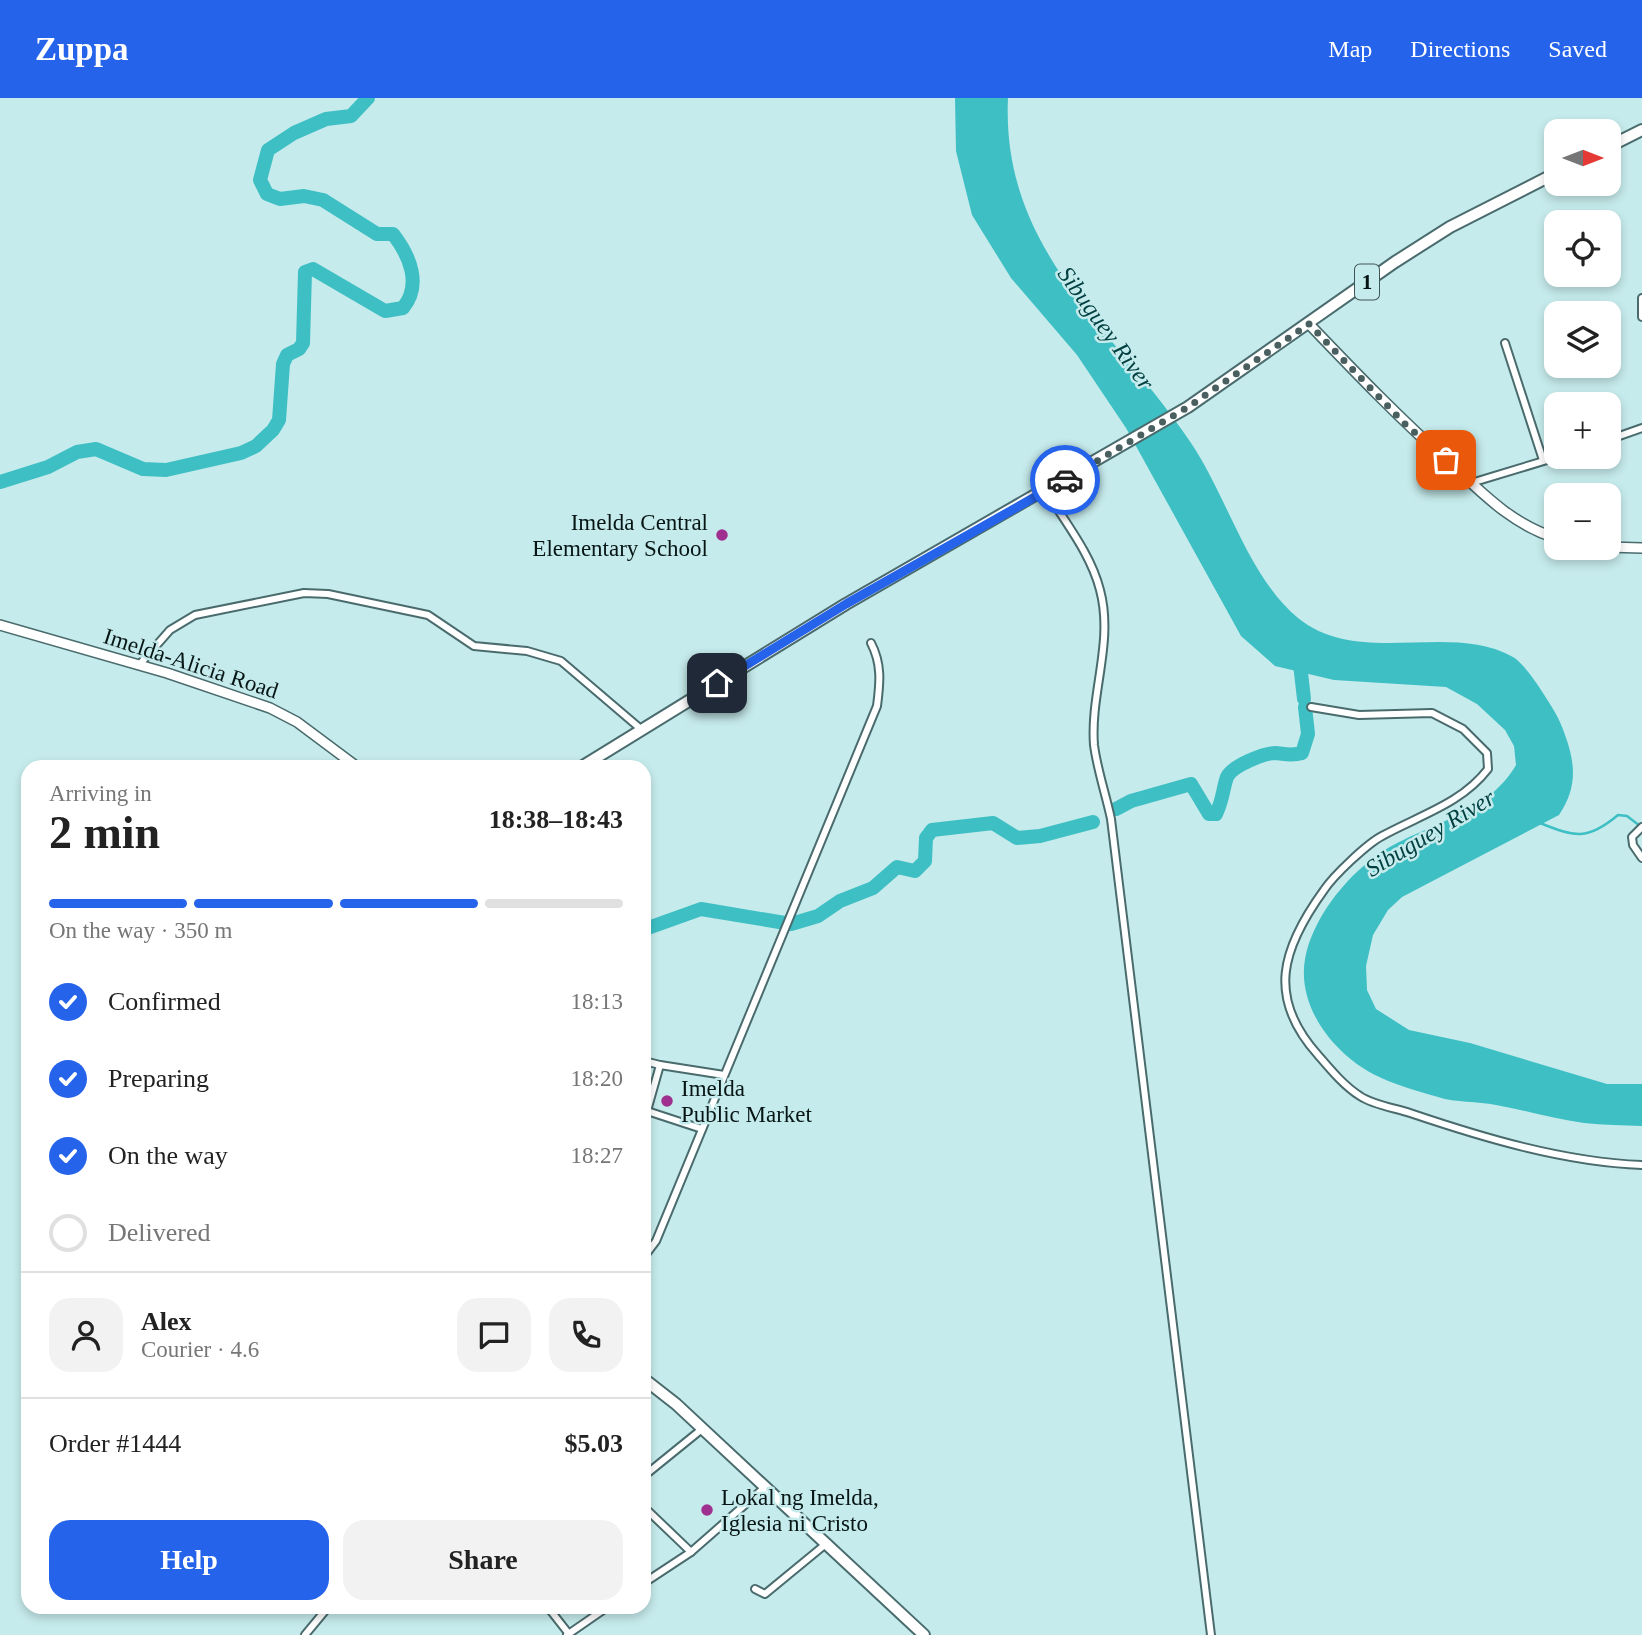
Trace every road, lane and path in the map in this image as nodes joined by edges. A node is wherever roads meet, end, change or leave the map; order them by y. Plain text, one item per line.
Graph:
1 (1642, 130) edge
2 (1621, 140) edge
3 (1544, 179) edge
4 (1642, 298) edge
5 (1642, 317) edge
6 (1309, 324) junction
7 (1504, 343) dead end
8 (1642, 428) edge
9 (1621, 435) edge
10 (1543, 460) joint
11 (1471, 483) junction
12 (1046, 491) junction
13 (1544, 533) edge
14 (1621, 547) edge
15 (1642, 548) edge
16 (0, 625) edge
17 (871, 643) dead end
18 (140, 664) junction
19 (1311, 707) dead end
20 (642, 730) junction
21 (348, 760) edge
22 (593, 760) edge
23 (1642, 827) edge
24 (1642, 859) edge
25 (651, 1063) edge
26 (660, 1065) junction
27 (724, 1075) junction
28 (651, 1092) edge
29 (651, 1112) edge
30 (702, 1129) junction
31 (1642, 1165) edge
32 (651, 1248) edge
33 (651, 1376) edge
34 (651, 1384) edge
35 (676, 1404) junction
36 (702, 1429) junction
37 (651, 1470) edge
38 (764, 1488) junction
39 (651, 1514) edge
40 (827, 1543) junction
41 (691, 1552) junction
42 (651, 1578) edge
43 (755, 1589) dead end
44 (322, 1614) edge
45 (553, 1614) edge
46 (597, 1614) edge
47 (568, 1634) edge
48 (305, 1635) edge
49 (924, 1635) edge
50 (1211, 1635) edge

1 - 2 highway
3 - 6 highway, 1
4 - 5 street
6 - 11 main road
6 - 12 highway, 1
7 - 10 street
8 - 9 street
10 - 11 street
11 - 13 main road
12 - 20 highway, 1
12 - 50 street
14 - 15 main road
16 - 18 main road, Imelda-Alicia Road
17 - 27 street
18 - 20 street
18 - 21 main road, Imelda-Alicia Road
19 - 31 street
20 - 22 highway, 1
23 - 24 street
25 - 26 street
26 - 27 street
26 - 28 street
27 - 30 street
29 - 30 street
30 - 32 street
33 - 35 highway
34 - 35 highway
35 - 36 highway
36 - 37 street
36 - 38 highway
38 - 40 highway
38 - 41 street
39 - 41 street
40 - 43 street
40 - 49 highway
41 - 42 street
44 - 48 street
45 - 47 street
46 - 47 street

